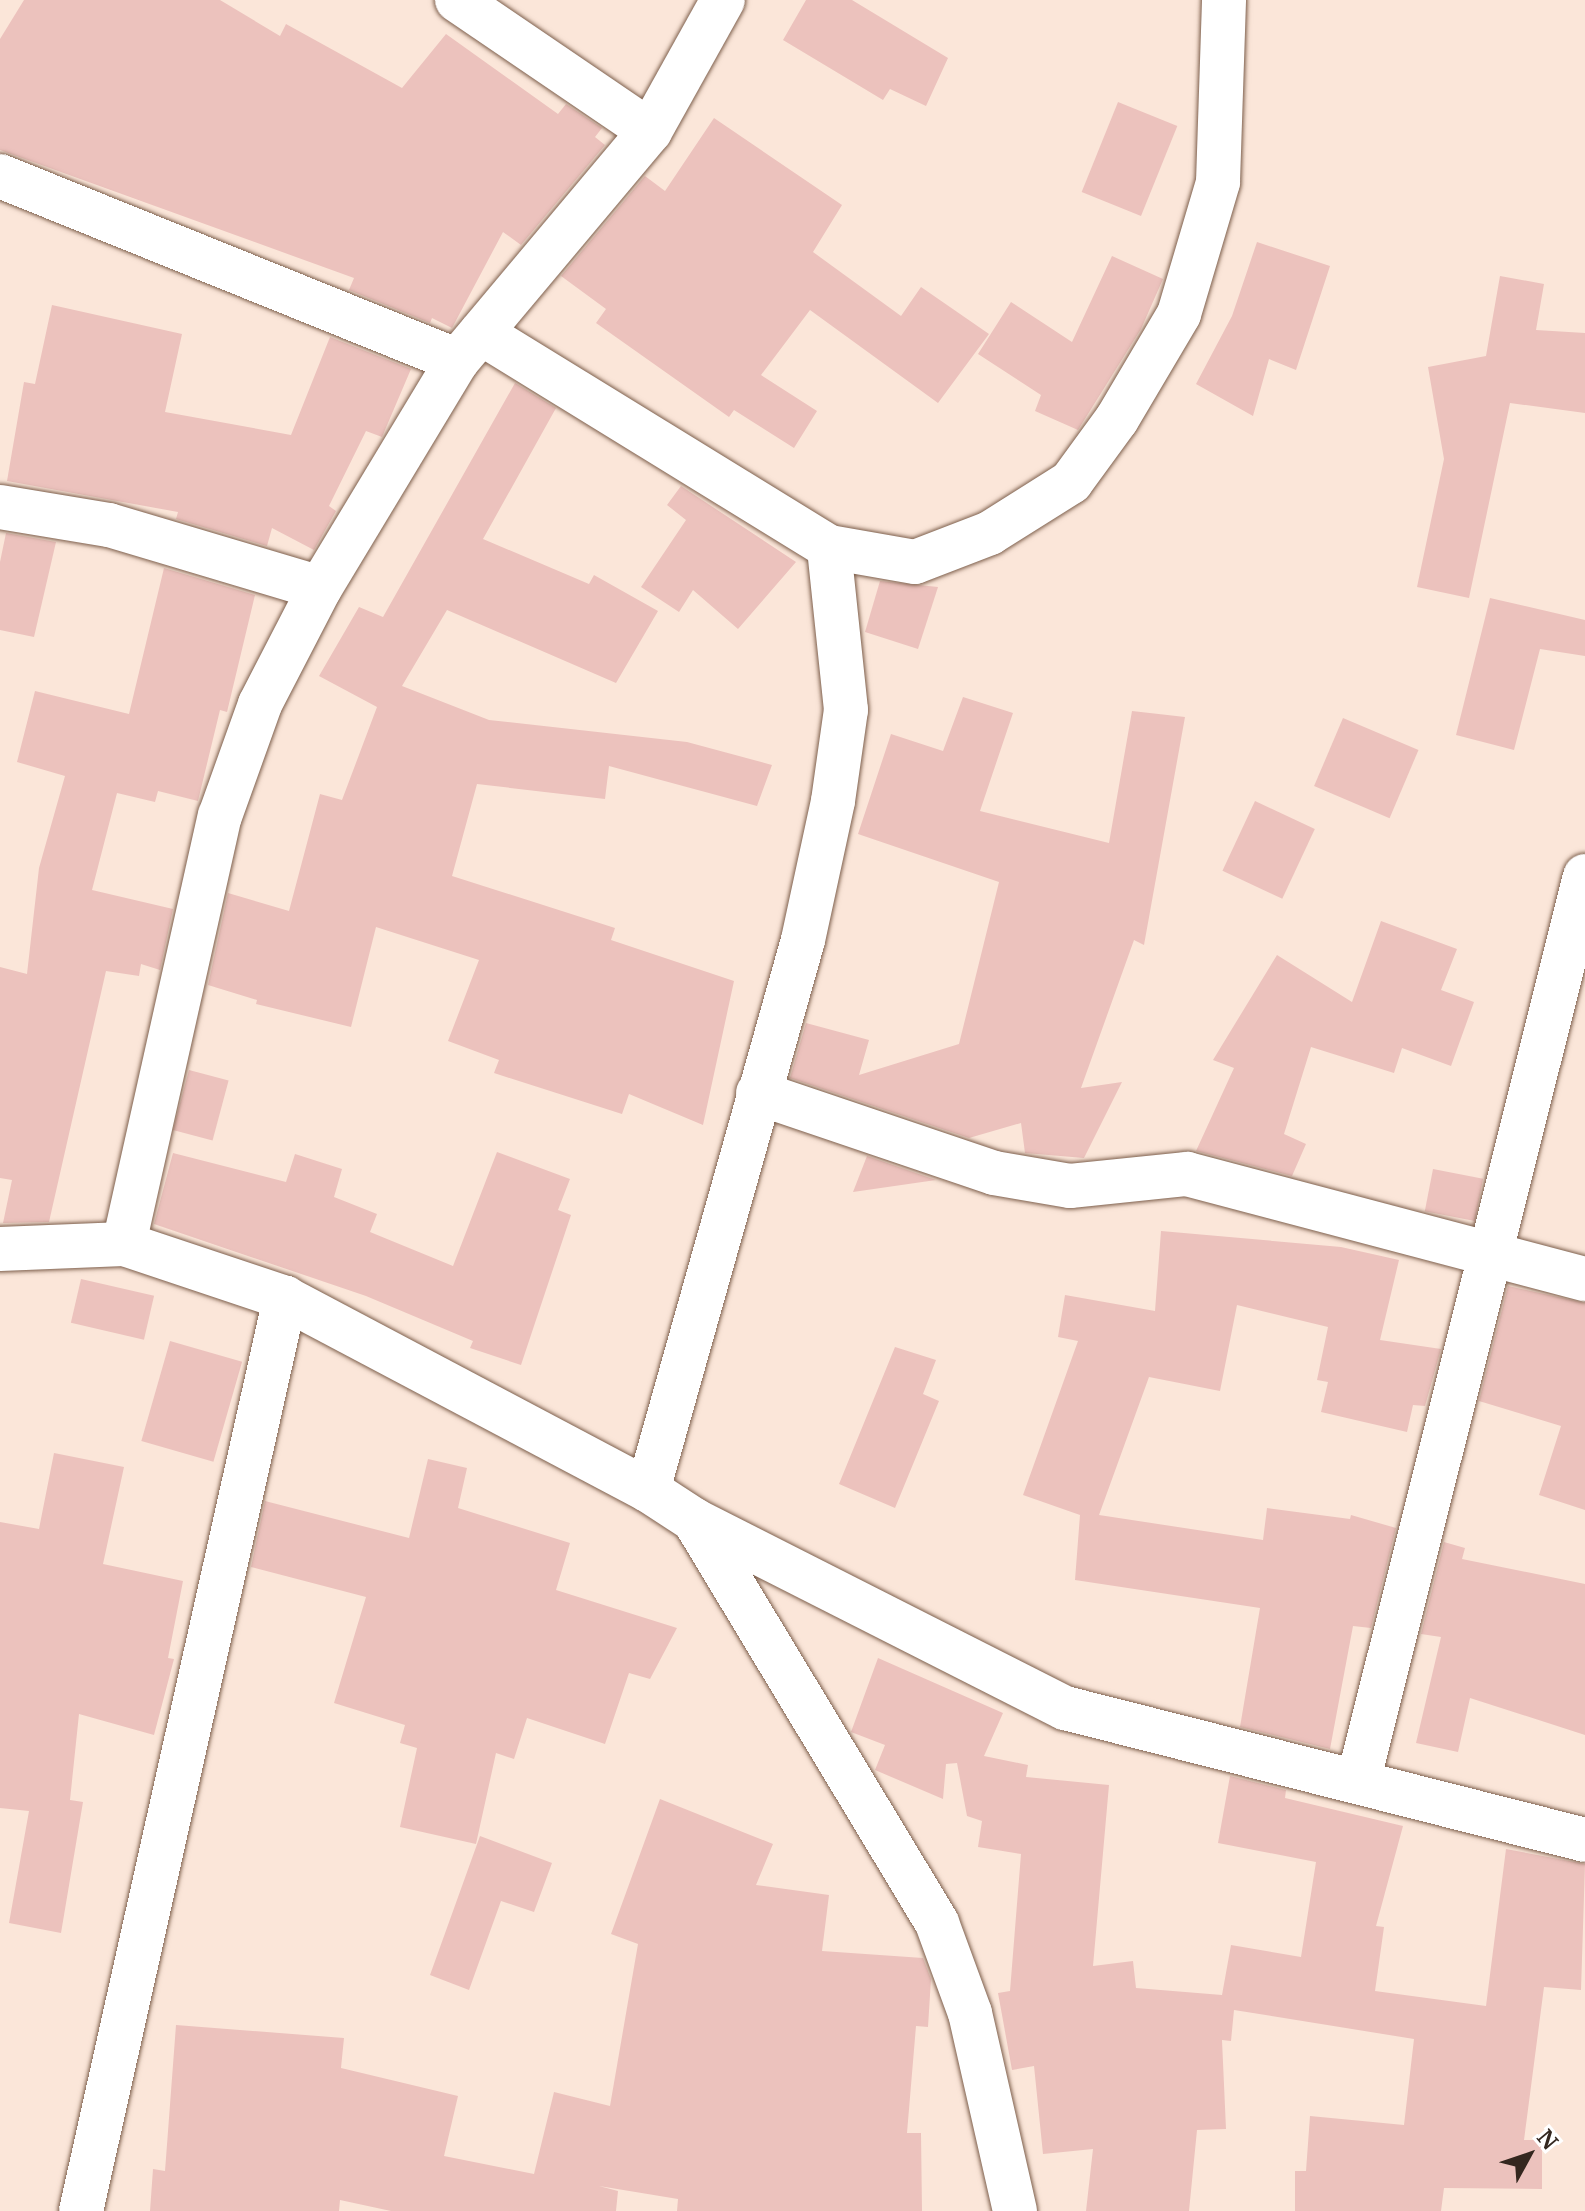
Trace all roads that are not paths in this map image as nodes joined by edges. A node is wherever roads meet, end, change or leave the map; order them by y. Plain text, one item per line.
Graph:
1 (457, 0) edge
2 (723, 0) edge
3 (1224, 0) edge
4 (650, 131) junction
5 (0, 176) edge
6 (469, 347) junction
7 (0, 507) edge
8 (829, 547) junction
9 (320, 588) junction
10 (1585, 876) edge
11 (758, 1093) junction
12 (124, 1244) junction
13 (0, 1249) edge
14 (1489, 1257) junction
15 (1585, 1279) edge
16 (285, 1298) junction
17 (648, 1490) junction
18 (694, 1520) junction
19 (1358, 1782) junction
20 (1585, 1840) edge
21 (81, 2211) edge
22 (1015, 2211) edge

1 - 4 street
2 - 4 street
3 - 8 street
4 - 6 street
5 - 6 street
6 - 8 street
6 - 9 street
7 - 9 street
8 - 11 street
9 - 12 street
10 - 14 street
11 - 14 street
11 - 17 street
12 - 13 street
12 - 16 street
14 - 15 street
14 - 19 street
16 - 17 street
16 - 21 street
17 - 18 street
18 - 19 street
18 - 22 street
19 - 20 street

